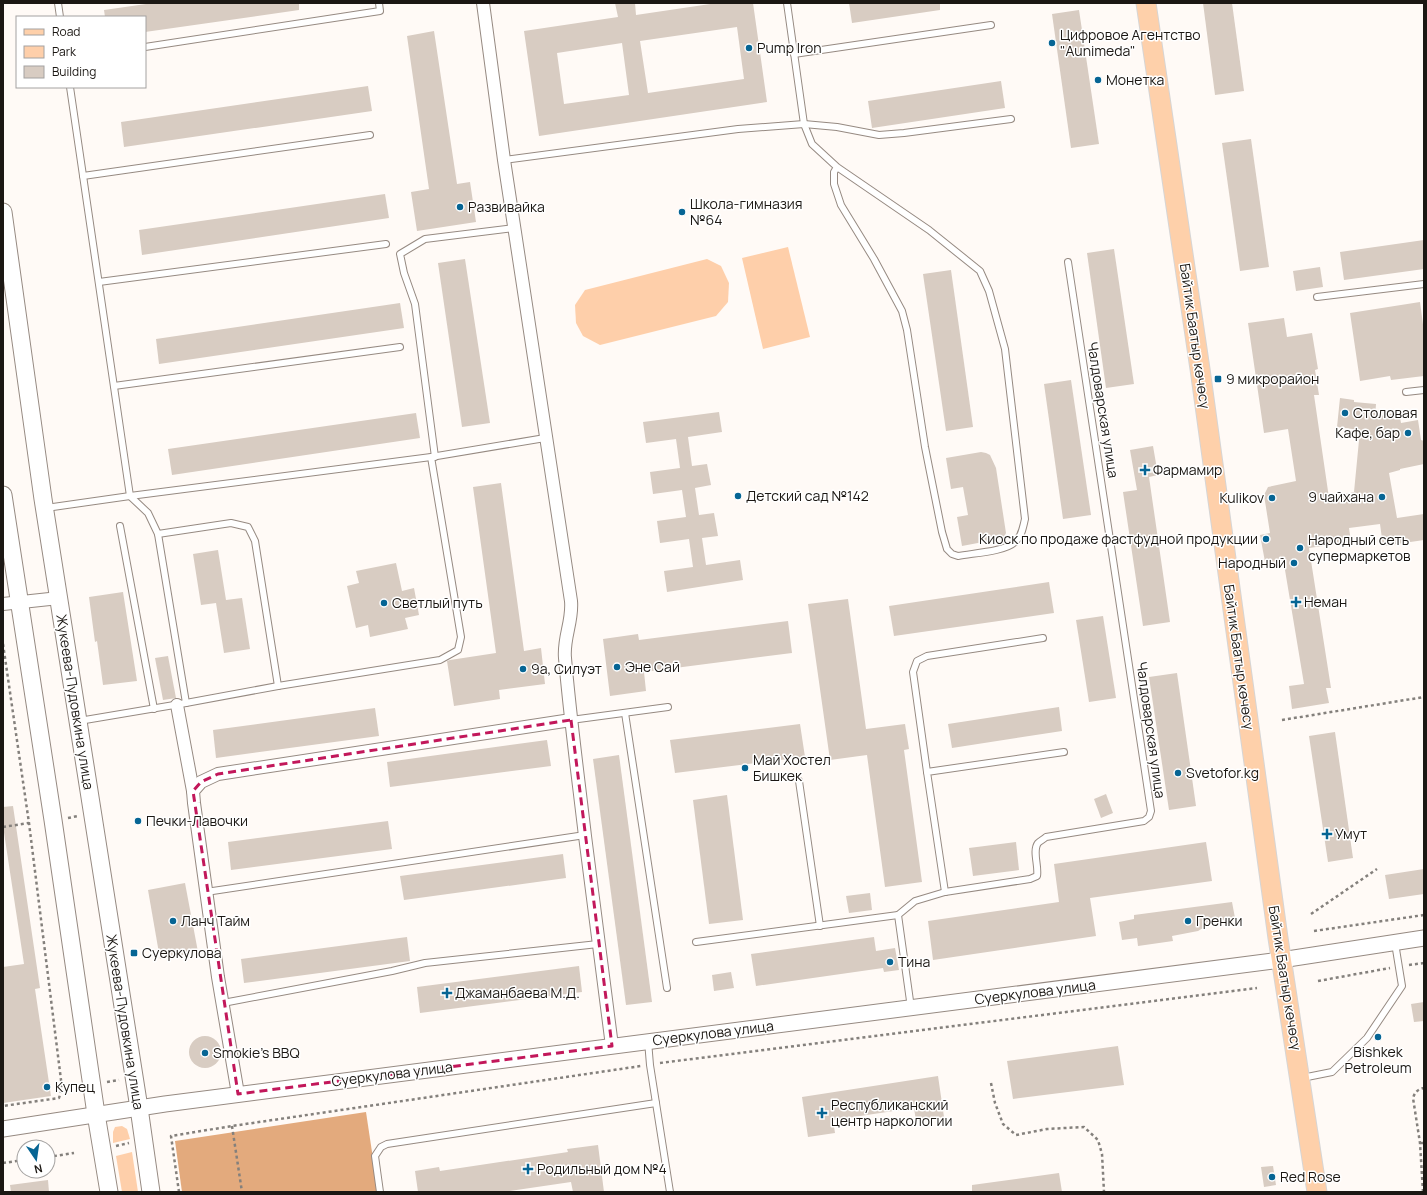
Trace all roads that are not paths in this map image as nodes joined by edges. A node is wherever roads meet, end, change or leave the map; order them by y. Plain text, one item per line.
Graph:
1 (58, 3) edge
2 (379, 3) edge
3 (483, 3) edge
4 (787, 3) edge
5 (1146, 3) edge
6 (60, 16) edge
7 (990, 25) dead end
8 (146, 47) edge
9 (794, 54) junction
10 (70, 88) edge
11 (1010, 119) dead end
12 (804, 124) junction
13 (370, 135) dead end
14 (504, 160) junction
15 (837, 167) junction
16 (83, 176) junction
17 (3, 212) edge
18 (514, 228) junction
19 (386, 244) dead end
20 (1068, 262) dead end
21 (99, 282) junction
22 (1424, 284) edge
23 (1317, 297) dead end
24 (400, 347) dead end
25 (114, 386) junction
26 (1424, 390) edge
27 (1406, 392) dead end
28 (546, 438) junction
29 (433, 457) junction
30 (3, 495) edge
31 (130, 496) junction
32 (45, 508) junction
33 (5, 521) edge
34 (120, 526) dead end
35 (158, 534) junction
36 (59, 598) junction
37 (11, 603) edge
38 (1043, 638) dead end
39 (278, 686) junction
40 (182, 704) junction
41 (668, 707) dead end
42 (154, 709) junction
43 (625, 713) junction
44 (571, 720) junction
45 (78, 721) junction
46 (1064, 752) dead end
47 (927, 772) junction
48 (799, 781) dead end
49 (193, 791) junction
50 (585, 835) junction
51 (206, 892) junction
52 (945, 892) junction
53 (898, 915) junction
54 (820, 926) junction
55 (1424, 938) edge
56 (696, 942) dead end
57 (1395, 943) junction
58 (598, 944) junction
59 (1281, 960) junction
60 (667, 988) dead end
61 (223, 1003) junction
62 (910, 1008) junction
63 (648, 1042) junction
64 (612, 1046) junction
65 (1300, 1078) junction
66 (238, 1094) junction
67 (656, 1103) junction
68 (139, 1108) junction
69 (96, 1114) junction
70 (3, 1129) edge
71 (109, 1192) edge
72 (151, 1192) edge
73 (380, 1192) edge
74 (670, 1192) edge
75 (1317, 1192) edge

1 - 6 lane
2 - 8 lane
3 - 14 street
4 - 9 lane
5 - 59 main road, Байтик Баатыр көчөсү
7 - 9 lane
9 - 12 lane
10 - 16 lane
11 - 12 lane
12 - 14 lane
12 - 15 lane
13 - 16 lane
14 - 18 street
15 - 15 lane
16 - 21 lane
17 - 32 main road, Жукеева-Пудовкина улица
18 - 28 street
18 - 29 lane
19 - 21 lane
20 - 52 lane, Чалдоварская улица
21 - 25 lane
22 - 23 lane
24 - 25 lane
25 - 31 lane
26 - 27 lane
28 - 29 lane
28 - 44 street
29 - 31 lane
29 - 39 lane
30 - 33 main road
31 - 32 lane
31 - 35 lane
32 - 36 main road, Жукеева-Пудовкина улица
33 - 37 main road
34 - 42 lane
35 - 39 lane
35 - 40 lane
36 - 37 street
36 - 45 main road, Жукеева-Пудовкина улица
37 - 69 main road
38 - 47 lane
39 - 40 lane
40 - 42 lane
40 - 49 street
41 - 43 lane
42 - 45 lane
43 - 44 lane
43 - 60 lane
44 - 49 street
44 - 50 street
45 - 68 main road, Жукеева-Пудовкина улица
46 - 47 lane
47 - 52 lane
48 - 54 lane
49 - 51 street
50 - 51 lane
50 - 58 street
51 - 61 street
52 - 53 lane, Чалдоварская улица
53 - 54 lane
53 - 62 lane
54 - 56 lane
55 - 57 street, Суеркулова улица
57 - 59 street, Суеркулова улица
57 - 65 lane
58 - 61 lane
58 - 64 street
59 - 62 street, Суеркулова улица
59 - 65 main road, Байтик Баатыр көчөсү
61 - 66 street
62 - 63 street, Суеркулова улица
63 - 64 street, Суеркулова улица
63 - 67 lane
64 - 66 street, Суеркулова улица
65 - 75 main road, Байтик Баатыр көчөсү
66 - 68 street, Суеркулова улица
67 - 73 lane
67 - 74 lane
68 - 69 street, Суеркулова улица
68 - 72 main road, Жукеева-Пудовкина улица
69 - 70 street, Суеркулова улица
69 - 71 main road

